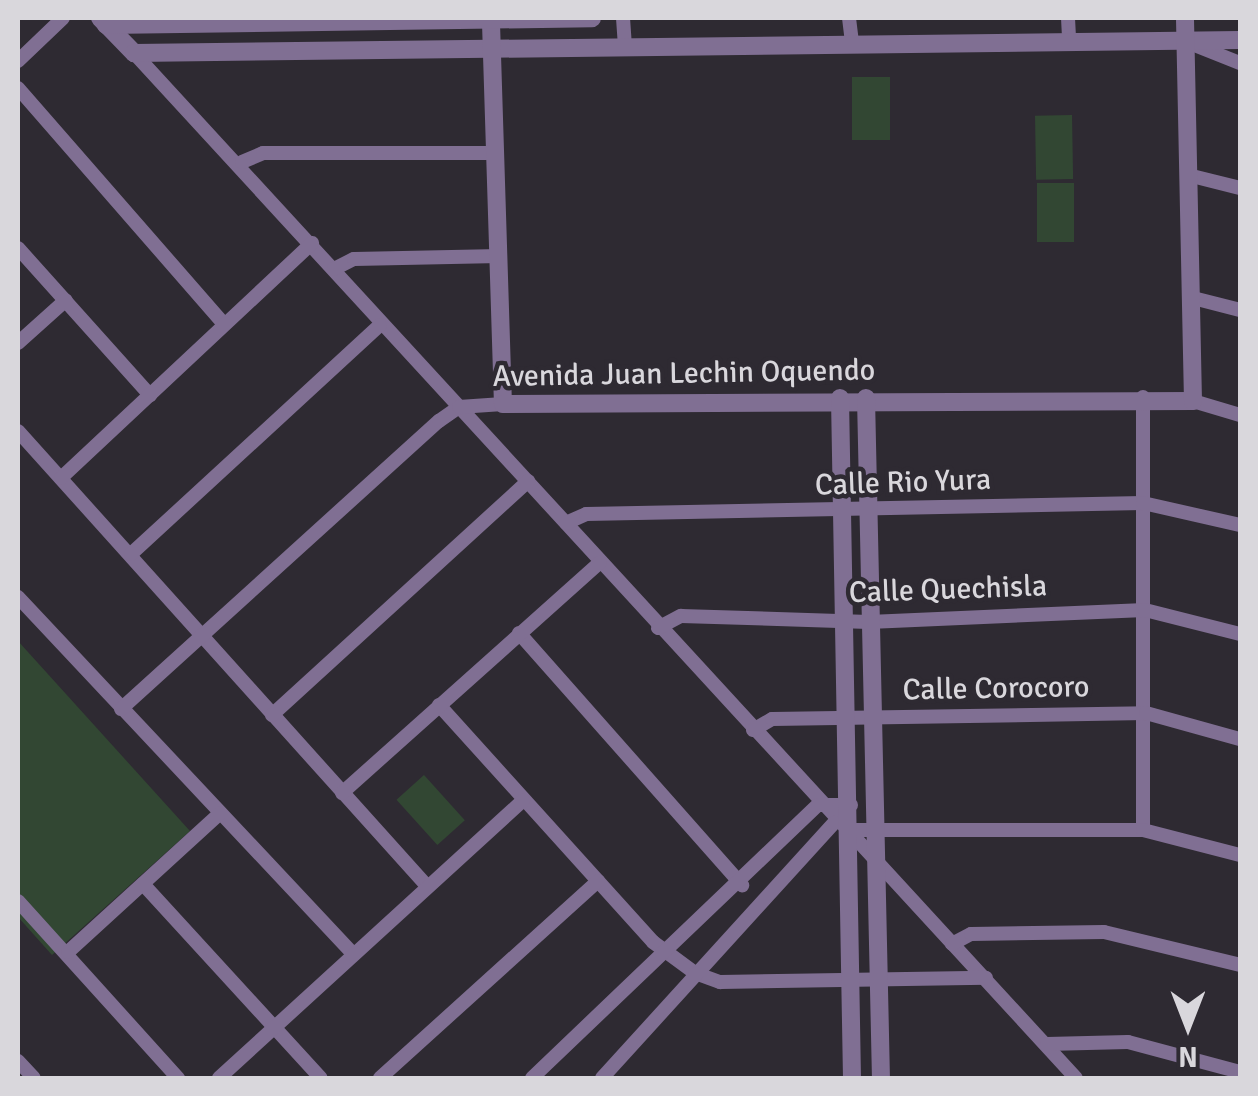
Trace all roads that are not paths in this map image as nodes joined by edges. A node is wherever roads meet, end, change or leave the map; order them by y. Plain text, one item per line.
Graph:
1 (63, 18) edge
2 (171, 18) edge
3 (592, 18) edge
4 (624, 18) edge
5 (849, 18) edge
6 (1068, 18) edge
7 (1184, 18) edge
8 (395, 20) edge
9 (103, 21) edge
10 (491, 23) junction
11 (1069, 40) junction
12 (1240, 40) edge
13 (852, 42) junction
14 (1186, 42) junction
15 (625, 44) junction
16 (170, 46) junction
17 (397, 48) junction
18 (492, 49) junction
19 (134, 53) junction
20 (18, 61) edge
21 (1240, 63) edge
22 (18, 88) edge
23 (496, 154) junction
24 (242, 162) junction
25 (1192, 176) junction
26 (1240, 188) edge
27 (312, 244) junction
28 (18, 248) edge
29 (500, 256) junction
30 (334, 269) junction
31 (66, 300) junction
32 (1197, 300) junction
33 (1240, 310) edge
34 (224, 324) junction
35 (380, 325) junction
36 (18, 343) edge
37 (150, 395) junction
38 (840, 398) junction
39 (866, 398) junction
40 (1144, 398) junction
41 (1192, 402) junction
42 (502, 404) junction
43 (459, 407) junction
44 (1240, 415) edge
45 (18, 431) edge
46 (62, 478) junction
47 (528, 481) junction
48 (1144, 503) junction
49 (866, 513) junction
50 (840, 514) junction
51 (566, 523) junction
52 (1240, 526) edge
53 (131, 554) junction
54 (600, 562) junction
55 (18, 598) edge
56 (1145, 610) junction
57 (843, 622) junction
58 (870, 622) junction
59 (658, 628) junction
60 (519, 633) junction
61 (1240, 634) edge
62 (198, 638) junction
63 (438, 705) junction
64 (122, 709) junction
65 (1146, 713) junction
66 (272, 715) junction
67 (844, 717) junction
68 (874, 718) junction
69 (753, 730) junction
70 (1240, 739) edge
71 (342, 794) junction
72 (523, 800) junction
73 (851, 805) junction
74 (818, 806) junction
75 (220, 813) junction
76 (1144, 830) junction
77 (845, 831) junction
78 (876, 831) junction
79 (1240, 855) edge
80 (878, 857) junction
81 (598, 881) junction
82 (142, 884) junction
83 (742, 885) junction
84 (427, 886) junction
85 (18, 901) edge
86 (952, 944) junction
87 (68, 952) junction
88 (666, 953) junction
89 (353, 954) junction
90 (1240, 966) edge
91 (695, 973) junction
92 (986, 978) junction
93 (852, 982) junction
94 (880, 984) junction
95 (275, 1027) junction
96 (1047, 1044) junction
97 (18, 1060) edge
98 (1240, 1072) edge
99 (33, 1078) edge
100 (178, 1078) edge
101 (219, 1078) edge
102 (322, 1078) edge
103 (380, 1078) edge
104 (532, 1078) edge
105 (602, 1078) edge
106 (852, 1078) edge
107 (881, 1078) edge
108 (1076, 1078) edge

1 - 20 street
2 - 8 street
2 - 9 street
2 - 16 street
3 - 10 street
4 - 15 street
5 - 13 street
6 - 11 street
7 - 14 street
8 - 10 street
8 - 17 street
9 - 19 street
10 - 18 street
11 - 13 street
11 - 14 street
12 - 14 street
13 - 15 street
14 - 21 street
14 - 25 street
15 - 18 street
16 - 17 street
16 - 19 street
17 - 18 street
18 - 23 street
19 - 24 street
22 - 34 street
23 - 24 street
23 - 29 street
24 - 27 street
25 - 26 street
25 - 32 street
27 - 30 street
27 - 34 street
28 - 31 street
29 - 30 street
29 - 42 street
30 - 35 street
31 - 36 street
31 - 37 street
32 - 33 street
32 - 41 street
34 - 37 street
35 - 43 street
35 - 53 street
37 - 46 street
38 - 39 street, Avenida Juan Lechin Oquendo
38 - 42 street, Avenida Juan Lechin Oquendo
38 - 50 street
39 - 40 street, Avenida Juan Lechin Oquendo
39 - 49 street
40 - 41 street, Avenida Juan Lechin Oquendo
40 - 48 street
41 - 44 street, Avenida Juan Lechin Oquendo
42 - 43 street, Avenida Juan Lechin Oquendo
43 - 47 street
43 - 62 street, Avenida Juan Lechin Oquendo
45 - 46 street
46 - 53 street
47 - 51 street
47 - 66 street
48 - 49 street, Calle Rio Yura
48 - 52 street, Calle Rio Yura
48 - 56 street
49 - 50 street, Calle Rio Yura
49 - 58 street
50 - 51 street, Calle Rio Yura
50 - 57 street
51 - 54 street
53 - 62 street
54 - 59 street
54 - 60 street
55 - 64 street
56 - 58 street, Calle Quechisla
56 - 61 street, Calle Quechisla
56 - 65 street
57 - 58 street, Calle Quechisla
57 - 59 street, Calle Quechisla
57 - 67 street
58 - 68 street
59 - 69 street
60 - 63 street
60 - 83 street
62 - 64 street, Avenida Juan Lechin Oquendo
62 - 66 street
63 - 71 street
63 - 72 street
64 - 75 street
65 - 68 street, Calle Corocoro
65 - 70 street, Calle Corocoro
65 - 76 street
66 - 71 street
67 - 68 street, Calle Corocoro
67 - 69 street, Calle Corocoro
67 - 73 street
68 - 78 street
69 - 74 street
71 - 84 street
72 - 81 street
72 - 84 street
73 - 74 street
73 - 77 street
74 - 77 street
74 - 83 street
75 - 82 street
75 - 89 street
76 - 78 street
76 - 79 street
77 - 78 street
77 - 80 street
77 - 91 street
77 - 93 street
78 - 80 street
80 - 86 street
80 - 94 street
81 - 88 street
81 - 103 street
82 - 87 street
82 - 95 street
83 - 88 street
84 - 89 street
85 - 87 street
86 - 90 street
86 - 92 street
87 - 100 street
88 - 91 street
88 - 104 street
89 - 95 street
91 - 93 street
91 - 105 street
92 - 94 street
92 - 96 street
93 - 94 street
93 - 106 street
94 - 107 street
95 - 101 street
95 - 102 street
96 - 98 street
96 - 108 street
97 - 99 street

